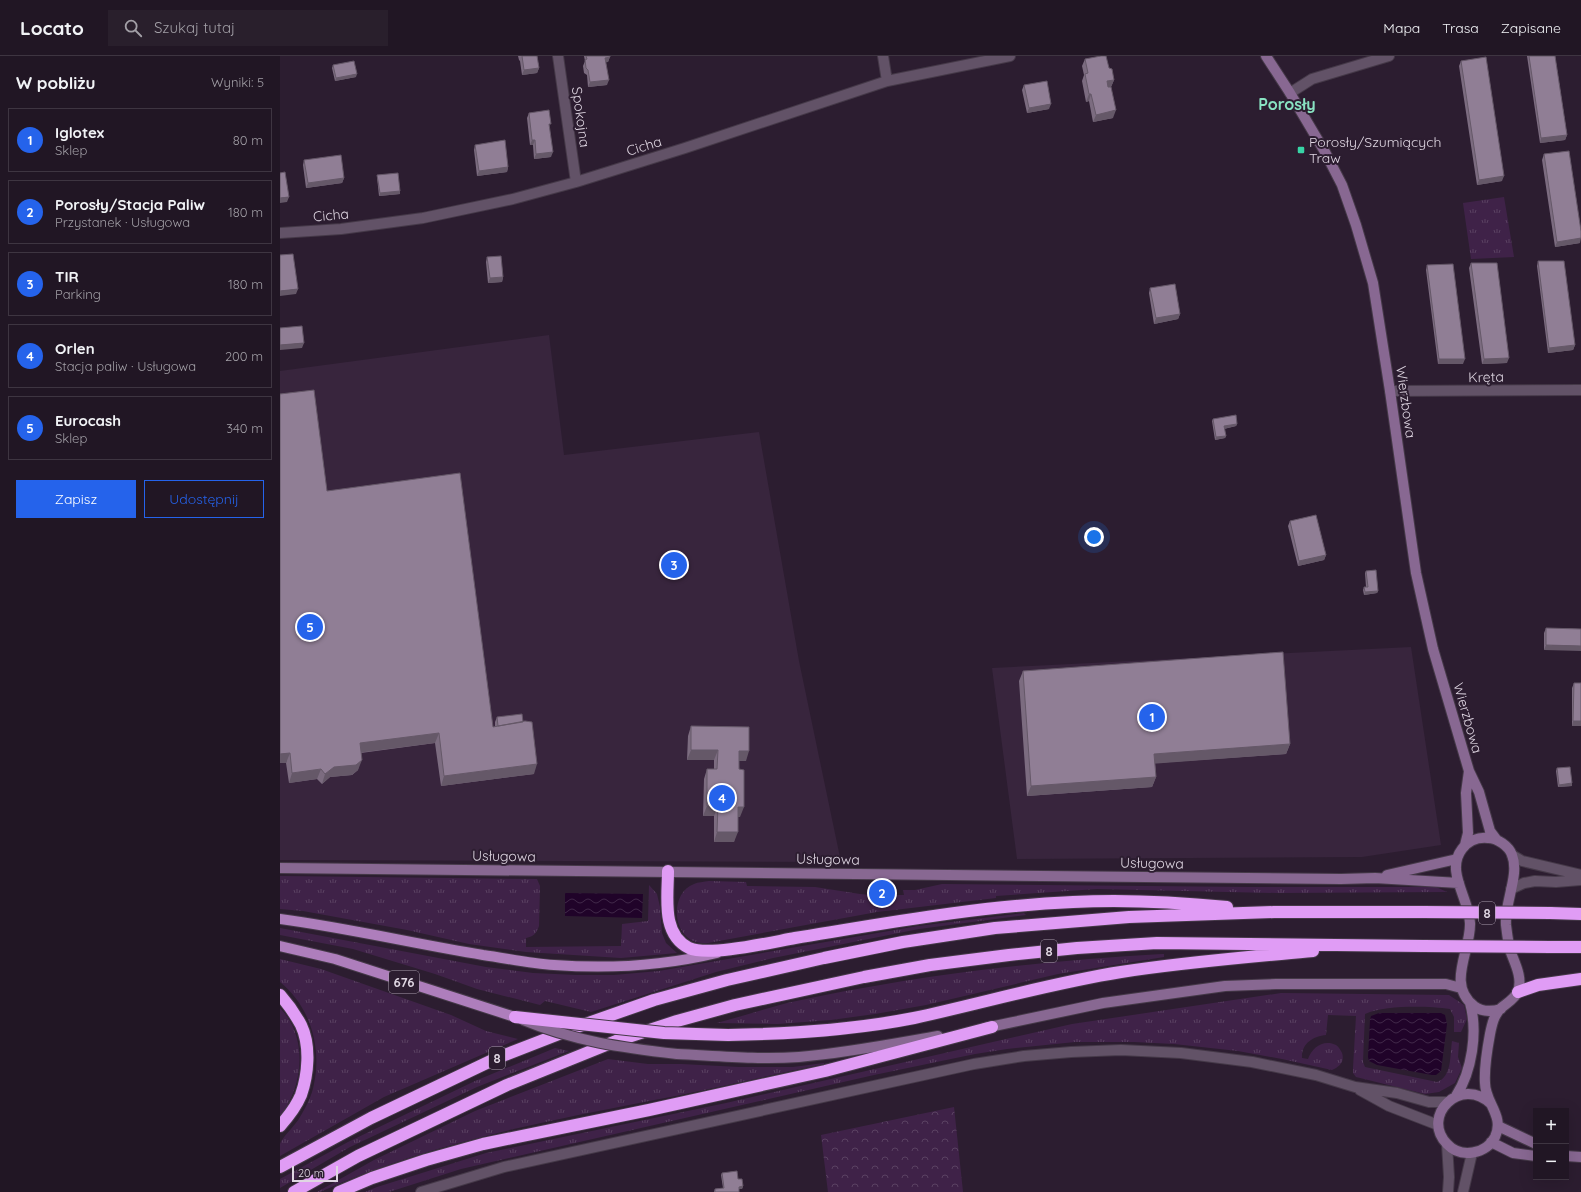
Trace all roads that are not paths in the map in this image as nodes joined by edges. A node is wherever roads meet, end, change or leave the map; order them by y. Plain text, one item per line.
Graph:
1 (558, 56) edge
2 (883, 56) edge
3 (1010, 56) edge
4 (1266, 56) edge
5 (1389, 56) edge
6 (887, 81) junction
7 (1290, 93) junction
8 (576, 182) junction
9 (280, 233) edge
10 (1581, 390) edge
11 (1390, 391) junction
12 (1468, 771) junction
13 (1496, 839) junction
14 (1465, 845) junction
15 (1512, 855) junction
16 (1457, 859) junction
17 (280, 868) edge
18 (668, 871) junction
19 (1581, 875) edge
20 (1375, 878) junction
21 (1581, 880) edge
22 (1459, 883) junction
23 (1511, 889) junction
24 (1274, 912) junction
25 (1581, 914) edge
26 (280, 919) edge
27 (280, 946) edge
28 (1367, 946) junction
29 (1581, 947) edge
30 (735, 949) junction
31 (1581, 979) edge
32 (1461, 988) junction
33 (1518, 992) junction
34 (280, 994) edge
35 (1470, 1003) junction
36 (1501, 1009) junction
37 (515, 1017) junction
38 (992, 1027) junction
39 (1355, 1087) junction
40 (1456, 1096) junction
41 (1446, 1102) junction
42 (1491, 1104) junction
43 (1438, 1125) junction
44 (280, 1126) edge
45 (1498, 1126) junction
46 (1491, 1142) junction
47 (1533, 1143) edge
48 (1447, 1144) junction
49 (1472, 1153) junction
50 (1533, 1156) edge
51 (1569, 1156) edge
52 (1581, 1157) edge
53 (280, 1167) edge
54 (294, 1192) edge
55 (339, 1192) edge
56 (421, 1192) edge
57 (1448, 1192) edge
58 (1463, 1192) edge

1 - 8 street, Spokojna
2 - 6 street
3 - 6 street, Cicha
4 - 7 street, Wierzbowa
5 - 7 street
6 - 8 street, Cicha
7 - 11 street, Wierzbowa
8 - 9 street, Cicha
10 - 11 street, Kręta
11 - 12 street, Wierzbowa
12 - 13 street, Wierzbowa
12 - 14 street, Wierzbowa
13 - 14 street
13 - 15 street
14 - 16 street
15 - 19 street
15 - 23 street
16 - 20 street
16 - 22 street
17 - 18 street, Usługowa
18 - 20 street, Usługowa
18 - 30 highway
20 - 22 street
21 - 23 street
22 - 32 street
23 - 33 street
24 - 25 highway, 8, bridge
24 - 30 highway
24 - 53 highway, 8
26 - 30 main road
27 - 37 main road, 676
28 - 29 highway, 8, bridge
28 - 37 highway, bridge
28 - 54 highway, 8
31 - 33 highway
32 - 35 street
32 - 38 street
33 - 36 street
34 - 44 highway
35 - 36 street
35 - 40 street
36 - 42 street
37 - 38 street, bridge
38 - 55 highway
39 - 41 street
39 - 43 street
39 - 56 street
40 - 41 street
40 - 42 street
41 - 43 street
42 - 45 street
43 - 48 street
45 - 46 street
45 - 47 street
46 - 49 street
46 - 50 street
48 - 49 street
48 - 57 street
49 - 58 street
51 - 52 street

